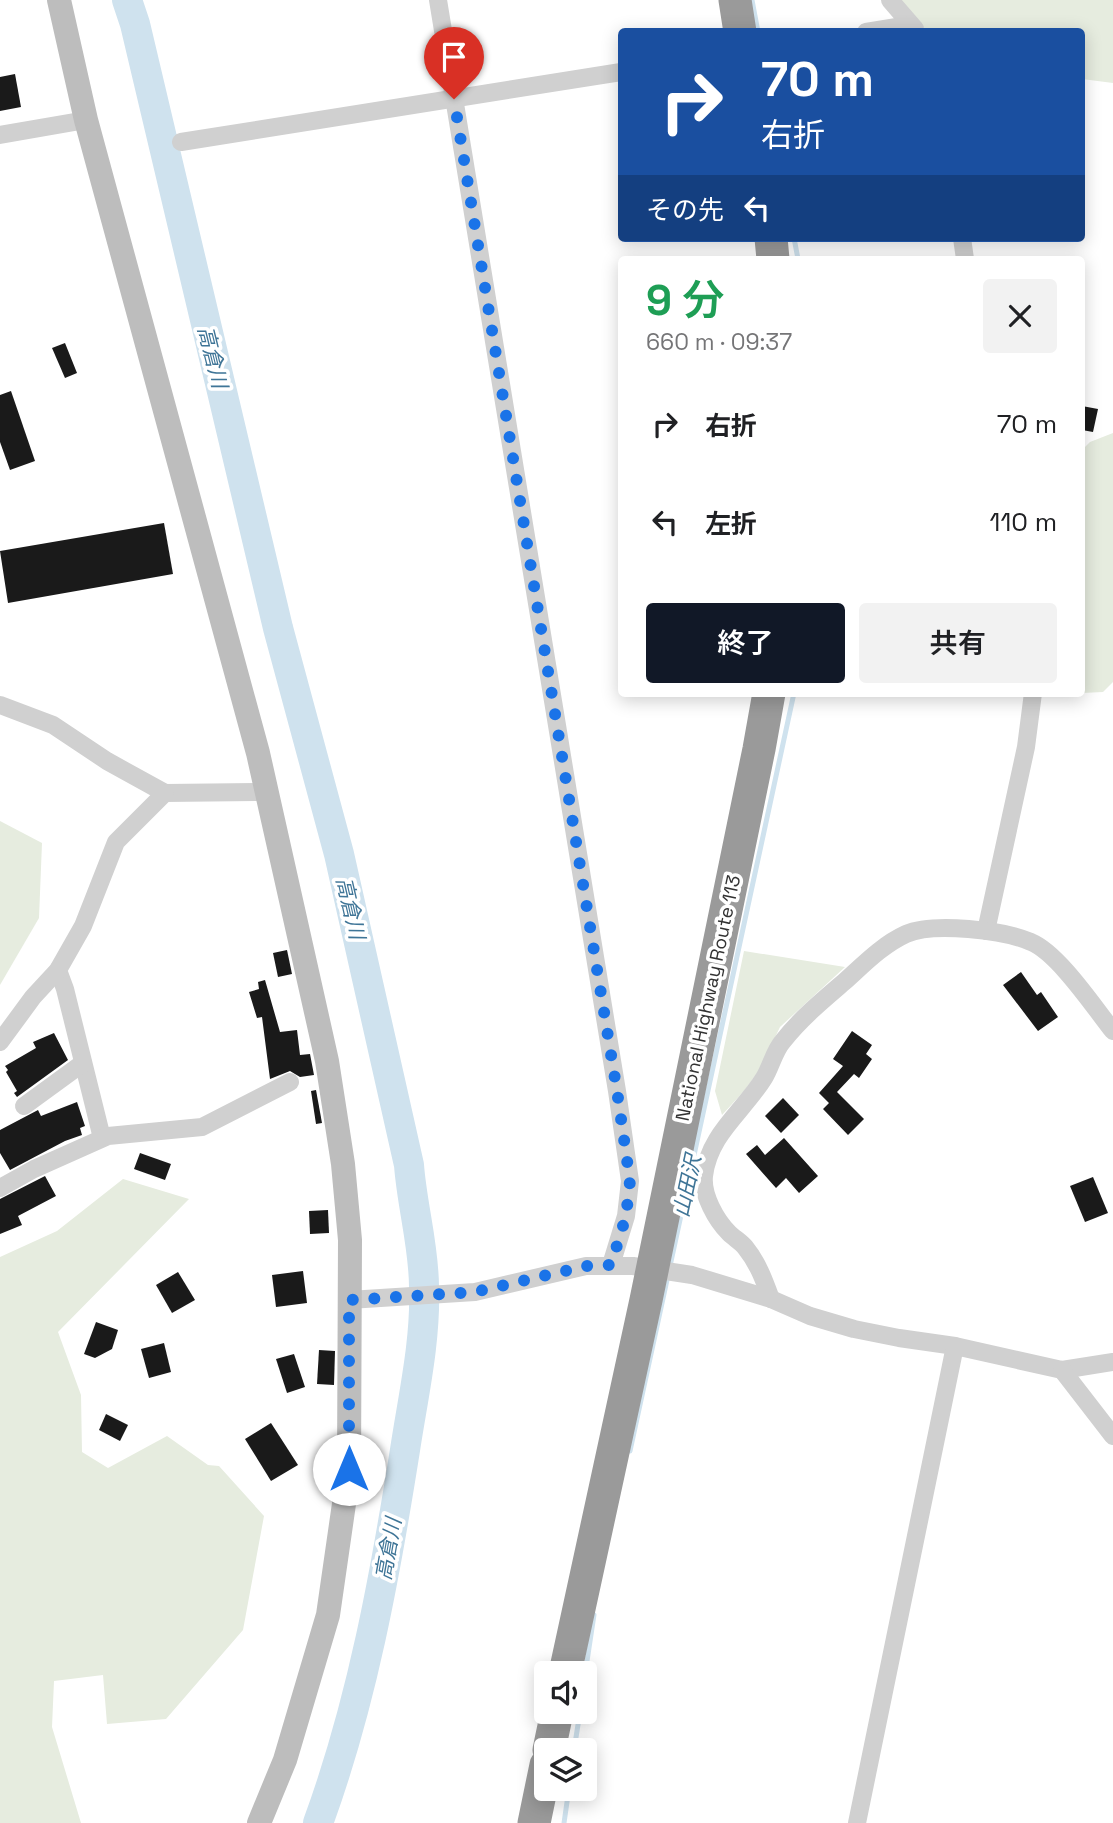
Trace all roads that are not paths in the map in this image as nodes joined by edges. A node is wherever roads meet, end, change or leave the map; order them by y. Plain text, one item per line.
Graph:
1 (60, 0) edge
2 (438, 0) edge
3 (734, 0) edge
4 (890, 0) edge
5 (739, 28) edge
6 (914, 28) edge
7 (618, 72) edge
8 (454, 99) junction
9 (86, 120) junction
10 (0, 135) edge
11 (181, 142) dead end
12 (768, 697) edge
13 (1032, 697) edge
14 (0, 705) edge
15 (266, 792) junction
16 (165, 793) junction
17 (986, 931) junction
18 (58, 970) junction
19 (1113, 1031) edge
20 (0, 1042) edge
21 (83, 1063) junction
22 (290, 1082) dead end
23 (24, 1106) dead end
24 (102, 1138) junction
25 (0, 1188) edge
26 (611, 1265) junction
27 (653, 1269) junction
28 (771, 1299) junction
29 (349, 1300) junction
30 (955, 1346) junction
31 (1113, 1362) edge
32 (1062, 1370) junction
33 (1113, 1436) edge
34 (568, 1661) edge
35 (539, 1801) edge
36 (259, 1823) edge
37 (534, 1823) edge
38 (857, 1823) edge

1 - 9 street
2 - 8 street
3 - 5 highway
4 - 6 street
7 - 8 street
8 - 11 street
8 - 26 street
9 - 10 street
9 - 15 street
12 - 27 highway, National Highway Route 113
13 - 17 street
14 - 16 street
15 - 16 street
15 - 29 street
16 - 18 street
17 - 19 street
17 - 28 street
18 - 20 street
18 - 21 street
21 - 23 street
21 - 24 street
22 - 24 street
24 - 25 street
26 - 27 street
26 - 29 street
27 - 28 street
27 - 34 highway, National Highway Route 113
28 - 30 street
29 - 36 street
30 - 32 street
30 - 38 street
31 - 32 street
32 - 33 street
35 - 37 highway

